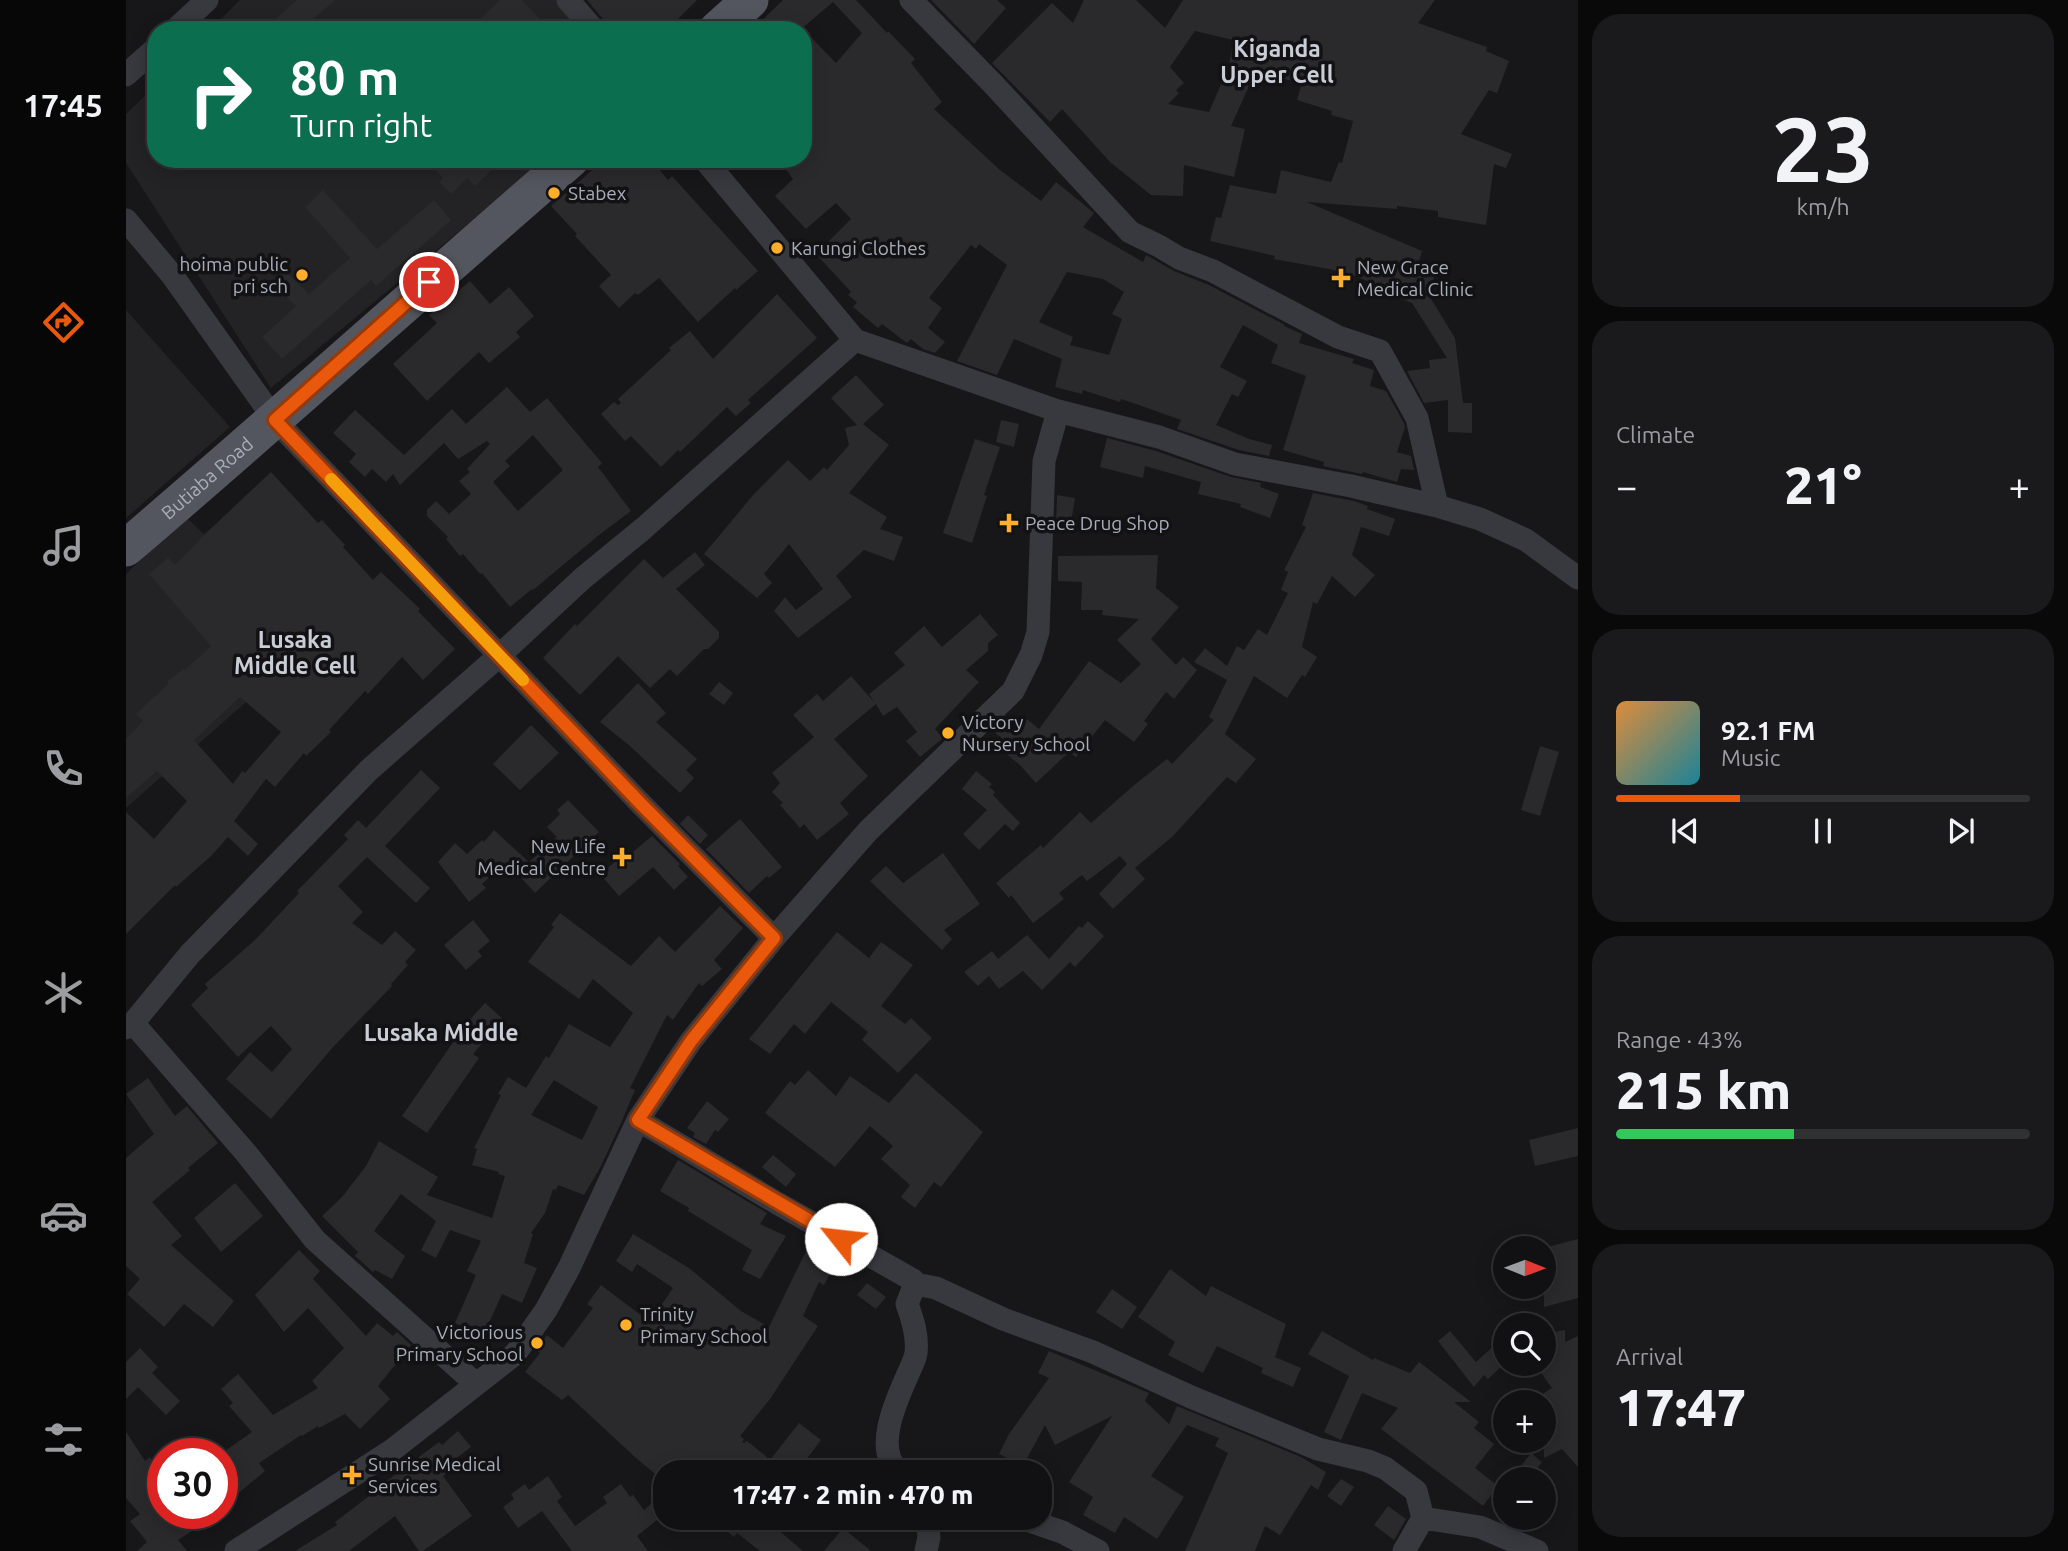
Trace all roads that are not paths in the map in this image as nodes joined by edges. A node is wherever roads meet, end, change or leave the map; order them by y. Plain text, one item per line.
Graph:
1 (207, 0) edge
2 (568, 0) edge
3 (750, 0) edge
4 (911, 0) edge
5 (185, 21) edge
6 (586, 21) edge
7 (727, 21) edge
8 (147, 56) edge
9 (126, 75) edge
10 (561, 168) edge
11 (712, 168) edge
12 (126, 220) edge
13 (855, 340) junction
14 (1058, 411) junction
15 (275, 420) junction
16 (1437, 506) junction
17 (126, 548) edge
18 (1578, 578) edge
19 (500, 655) junction
20 (774, 938) junction
21 (130, 1026) edge
22 (638, 1120) junction
23 (915, 1284) junction
24 (476, 1384) junction
25 (890, 1460) edge
26 (1423, 1518) junction
27 (1052, 1529) edge
28 (928, 1530) edge
29 (236, 1551) edge
30 (926, 1551) edge
31 (1098, 1551) edge
32 (1404, 1551) edge
33 (1537, 1551) edge

1 - 5 street
2 - 6 street
3 - 7 main road
4 - 16 street
8 - 9 street
10 - 15 main road, Butiaba Road
11 - 13 street
12 - 15 street
13 - 14 street
13 - 19 street
14 - 16 street
14 - 20 street
15 - 17 main road, Butiaba Road
15 - 19 street
16 - 18 street
19 - 20 street
19 - 21 street
20 - 22 street
21 - 24 street
22 - 23 street
22 - 24 street
23 - 25 street
23 - 26 street
24 - 29 street
26 - 32 street
26 - 33 street
27 - 31 street
28 - 30 street

